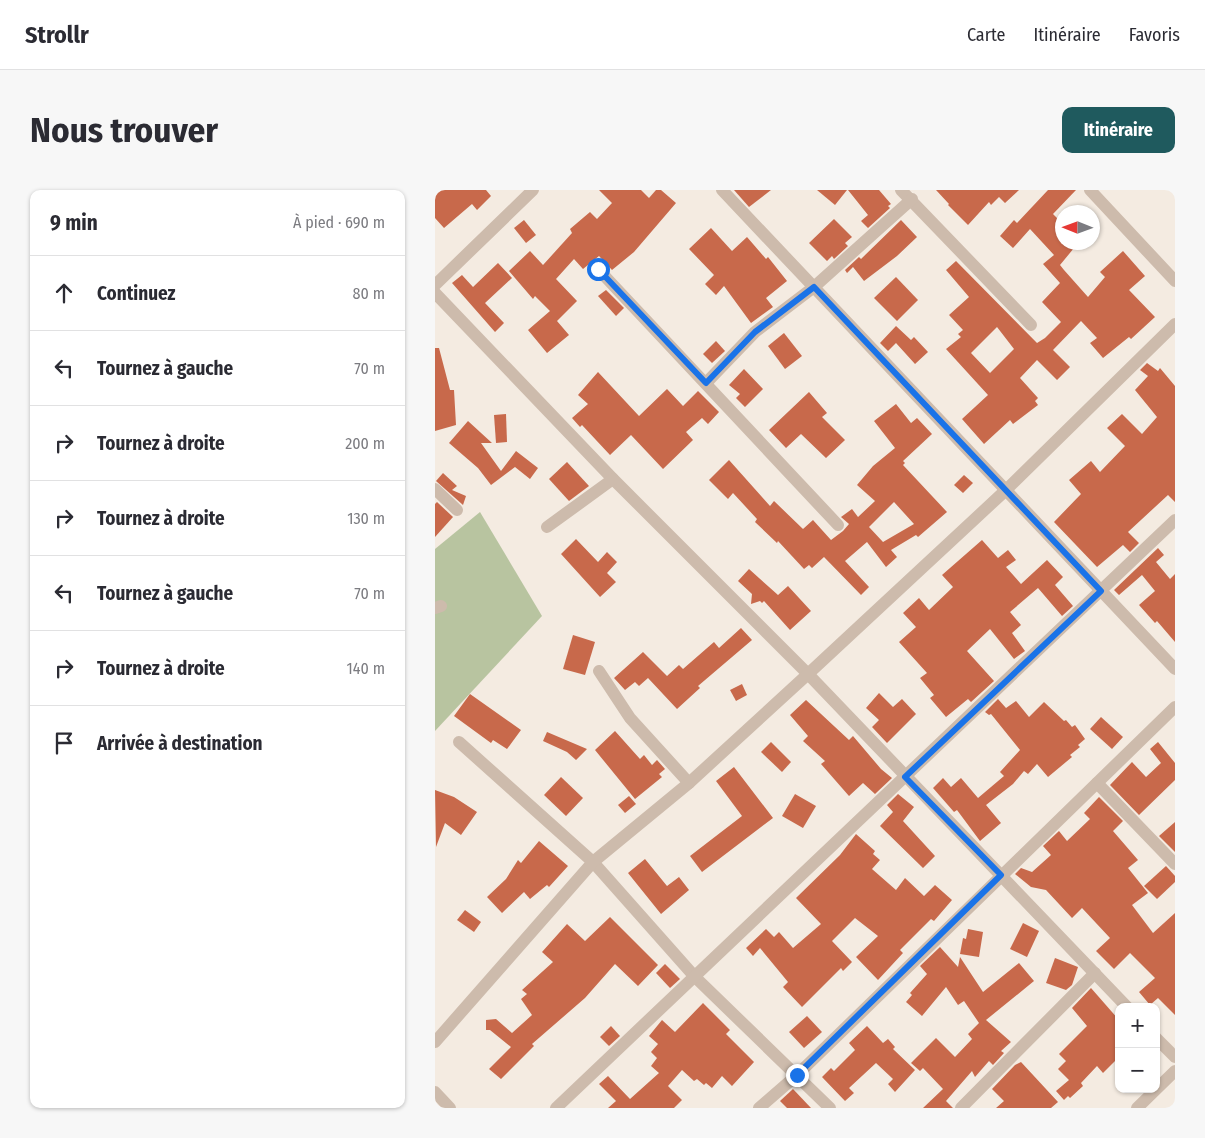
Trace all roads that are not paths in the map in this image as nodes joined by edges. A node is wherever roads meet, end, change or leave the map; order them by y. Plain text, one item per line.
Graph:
1 (533, 190) edge
2 (722, 190) edge
3 (901, 190) edge
4 (1090, 190) edge
5 (912, 199) junction
6 (598, 269) dead end
7 (437, 280) edge
8 (1175, 280) edge
9 (814, 287) junction
10 (435, 293) edge
11 (1175, 324) edge
12 (1031, 325) dead end
13 (706, 383) junction
14 (613, 479) junction
15 (435, 489) edge
16 (1006, 490) junction
17 (457, 510) dead end
18 (1175, 520) edge
19 (839, 525) dead end
20 (547, 527) dead end
21 (1101, 591) junction
22 (1175, 669) edge
23 (599, 670) dead end
24 (807, 674) junction
25 (1175, 707) edge
26 (459, 742) dead end
27 (905, 777) junction
28 (1097, 782) junction
29 (689, 783) junction
30 (593, 862) junction
31 (1175, 864) edge
32 (1001, 875) junction
33 (1095, 973) junction
34 (695, 977) junction
35 (1123, 1003) edge
36 (435, 1042) edge
37 (1160, 1042) edge
38 (1175, 1057) edge
39 (1175, 1071) edge
40 (797, 1075) junction
41 (435, 1092) edge
42 (450, 1108) edge
43 (556, 1108) edge
44 (759, 1108) edge
45 (830, 1108) edge
46 (961, 1108) edge
47 (1137, 1108) edge

1 - 7 street
2 - 9 street
3 - 5 street
4 - 8 street
5 - 9 street
5 - 12 street
6 - 13 street
9 - 13 street
9 - 16 street
10 - 14 street
11 - 16 street
13 - 19 street
14 - 20 street
14 - 24 street
15 - 17 street
16 - 21 street
16 - 24 street
18 - 21 street
21 - 22 street
21 - 27 street
23 - 29 street
24 - 27 street
24 - 29 street
25 - 28 street
26 - 30 street
27 - 32 street
27 - 34 street
28 - 31 street
28 - 32 street
29 - 30 street
30 - 34 street
30 - 36 street
32 - 33 street
32 - 40 street
33 - 35 street
33 - 46 street
34 - 40 street
34 - 43 street
37 - 38 street
39 - 47 street
40 - 44 street
40 - 45 street
41 - 42 street

